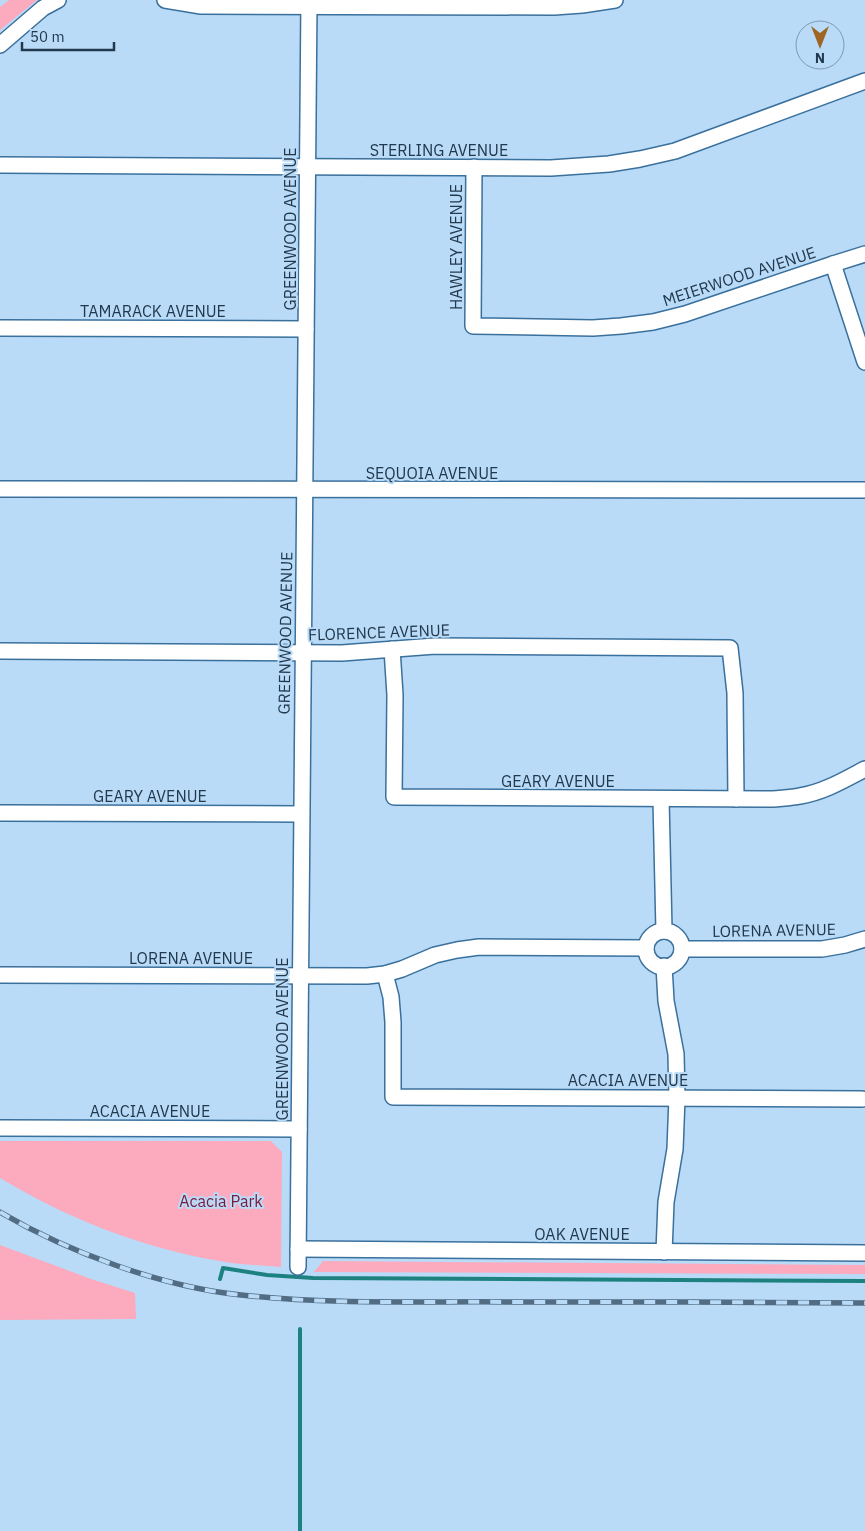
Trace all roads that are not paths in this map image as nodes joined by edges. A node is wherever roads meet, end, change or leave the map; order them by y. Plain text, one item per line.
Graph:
1 (58, 0) edge
2 (165, 0) edge
3 (615, 0) edge
4 (309, 3) edge
5 (0, 45) edge
6 (865, 81) edge
7 (0, 165) edge
8 (308, 167) junction
9 (474, 167) junction
10 (865, 254) edge
11 (834, 264) junction
12 (473, 326) joint
13 (0, 328) edge
14 (306, 329) junction
15 (865, 362) edge
16 (0, 489) edge
17 (305, 490) junction
18 (865, 490) edge
19 (392, 649) junction
20 (0, 651) edge
21 (302, 652) junction
22 (865, 769) edge
23 (661, 799) junction
24 (736, 799) junction
25 (0, 813) edge
26 (300, 814) junction
27 (664, 931) junction
28 (865, 939) edge
29 (646, 948) junction
30 (682, 949) junction
31 (664, 966) junction
32 (385, 974) junction
33 (0, 975) edge
34 (299, 976) junction
35 (678, 1098) junction
36 (862, 1098) dead end
37 (0, 1128) edge
38 (299, 1129) junction
39 (298, 1249) junction
40 (664, 1252) junction
41 (865, 1253) edge
42 (298, 1267) dead end

1 - 5 street
2 - 4 street
3 - 4 street
4 - 8 street, GREENWOOD AVENUE
6 - 9 street, STERLING AVENUE
7 - 8 street, STERLING AVENUE
8 - 9 street, STERLING AVENUE
8 - 14 street, GREENWOOD AVENUE
9 - 12 street, HAWLEY AVENUE
10 - 11 street, MEIERWOOD AVENUE
11 - 12 street, MEIERWOOD AVENUE
11 - 15 street
13 - 14 street, TAMARACK AVENUE
14 - 17 street, GREENWOOD AVENUE
16 - 17 street, SEQUOIA AVENUE
17 - 18 street, SEQUOIA AVENUE
17 - 21 street, GREENWOOD AVENUE
19 - 21 street, FLORENCE AVENUE
19 - 23 street, GEARY AVENUE
19 - 24 street, FLORENCE AVENUE
20 - 21 street, FLORENCE AVENUE
21 - 26 street, GREENWOOD AVENUE
22 - 24 street, GEARY AVENUE
23 - 24 street, GEARY AVENUE
23 - 27 street
25 - 26 street, GEARY AVENUE
26 - 34 street, GREENWOOD AVENUE
27 - 29 street
27 - 30 street
28 - 30 street, LORENA AVENUE
29 - 31 street
29 - 32 street, LORENA AVENUE
30 - 31 street
31 - 35 street
32 - 34 street, LORENA AVENUE
32 - 35 street, ACACIA AVENUE
33 - 34 street, LORENA AVENUE
34 - 38 street, GREENWOOD AVENUE
35 - 36 street, ACACIA AVENUE
35 - 40 street
37 - 38 street, ACACIA AVENUE
38 - 39 street, GREENWOOD AVENUE
39 - 40 street, OAK AVENUE
39 - 42 street, GREENWOOD AVENUE
40 - 41 street, OAK AVENUE

